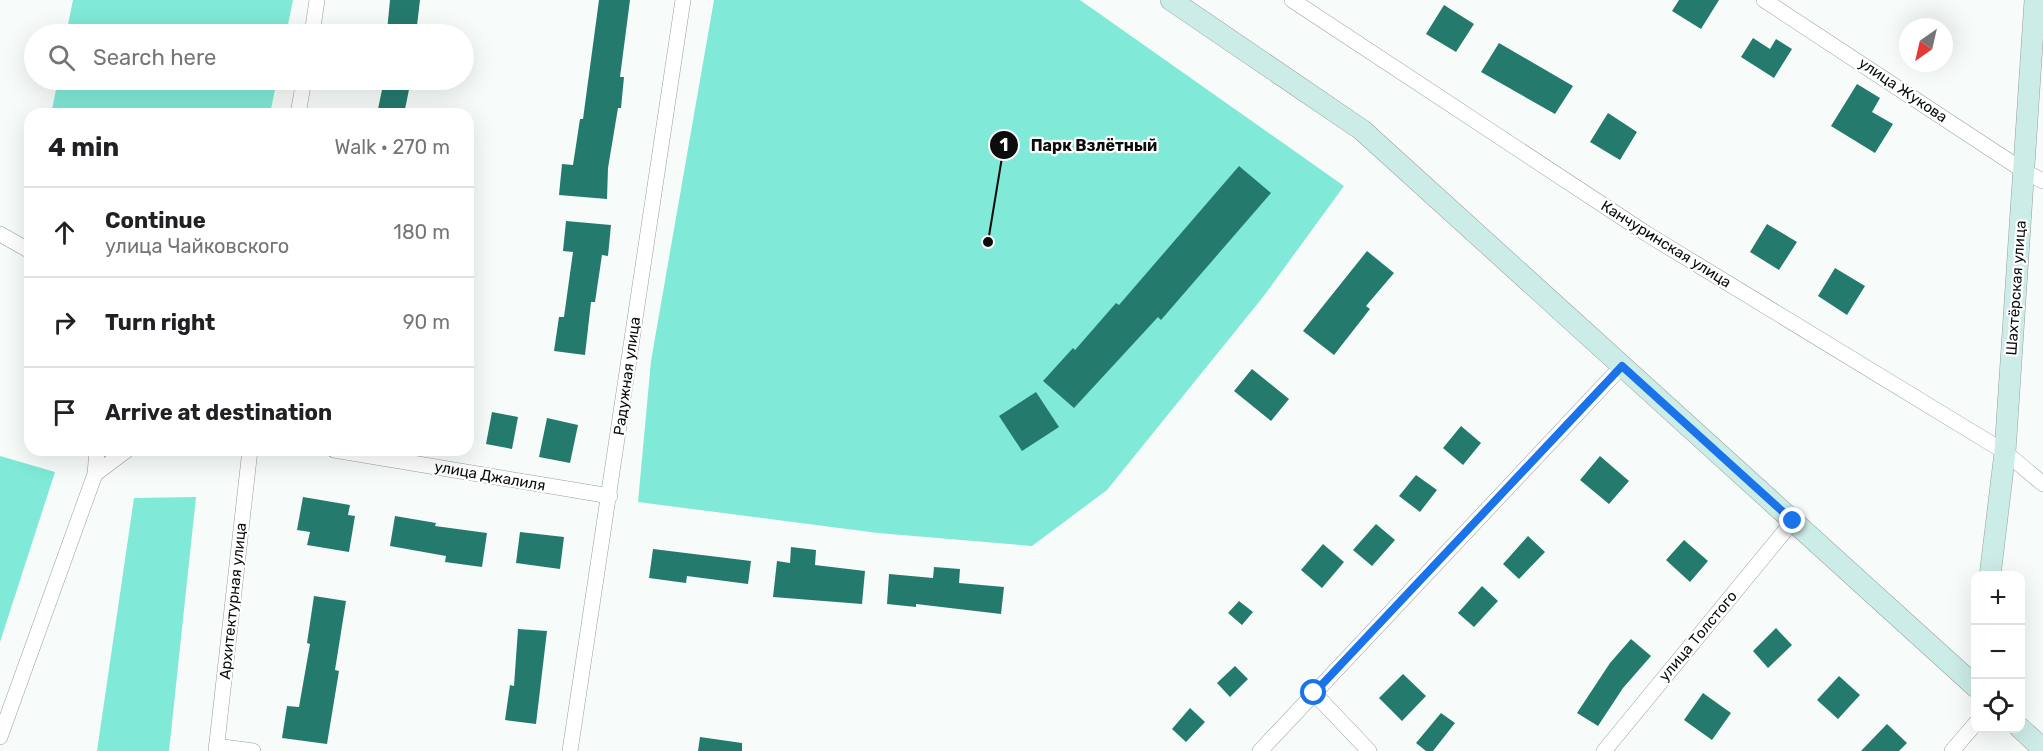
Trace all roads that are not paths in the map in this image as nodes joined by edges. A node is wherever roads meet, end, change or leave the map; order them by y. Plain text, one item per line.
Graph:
1 (317, 0) edge
2 (683, 0) edge
3 (1171, 0) edge
4 (1292, 0) edge
5 (1764, 0) edge
6 (2035, 0) edge
7 (313, 24) edge
8 (302, 90) edge
9 (299, 108) edge
10 (2034, 176) edge
11 (0, 234) edge
12 (24, 248) edge
13 (1622, 366) junction
14 (2005, 452) junction
15 (96, 456) edge
16 (119, 456) edge
17 (249, 456) edge
18 (370, 456) edge
19 (95, 474) junction
20 (2043, 484) edge
21 (610, 496) junction
22 (1793, 521) junction
23 (1991, 571) edge
24 (1971, 682) edge
25 (1314, 693) junction
26 (1971, 729) edge
27 (2025, 733) edge
28 (0, 737) edge
29 (216, 749) edge
30 (2043, 749) edge
31 (253, 751) edge
32 (570, 751) edge
33 (1260, 751) edge
34 (1369, 751) edge
35 (1604, 751) edge
36 (1952, 751) edge

1 - 7 street
2 - 21 street, Радужная улица
3 - 13 main road
4 - 14 street, Канчуринская улица
5 - 10 street, улица Жукова
6 - 10 main road, Шахтёрская улица
8 - 9 street
10 - 14 main road, Шахтёрская улица
11 - 12 street
13 - 22 main road
13 - 25 street
14 - 20 street, Канчуринская улица
14 - 23 main road, Шахтёрская улица
15 - 19 street
16 - 19 street
17 - 29 street, Архитектурная улица
18 - 21 street, улица Джалиля
19 - 28 street
21 - 32 street, Радужная улица
22 - 24 main road
22 - 35 street, улица Толстого
25 - 33 street
25 - 34 street
26 - 36 street
27 - 30 main road
29 - 31 street

